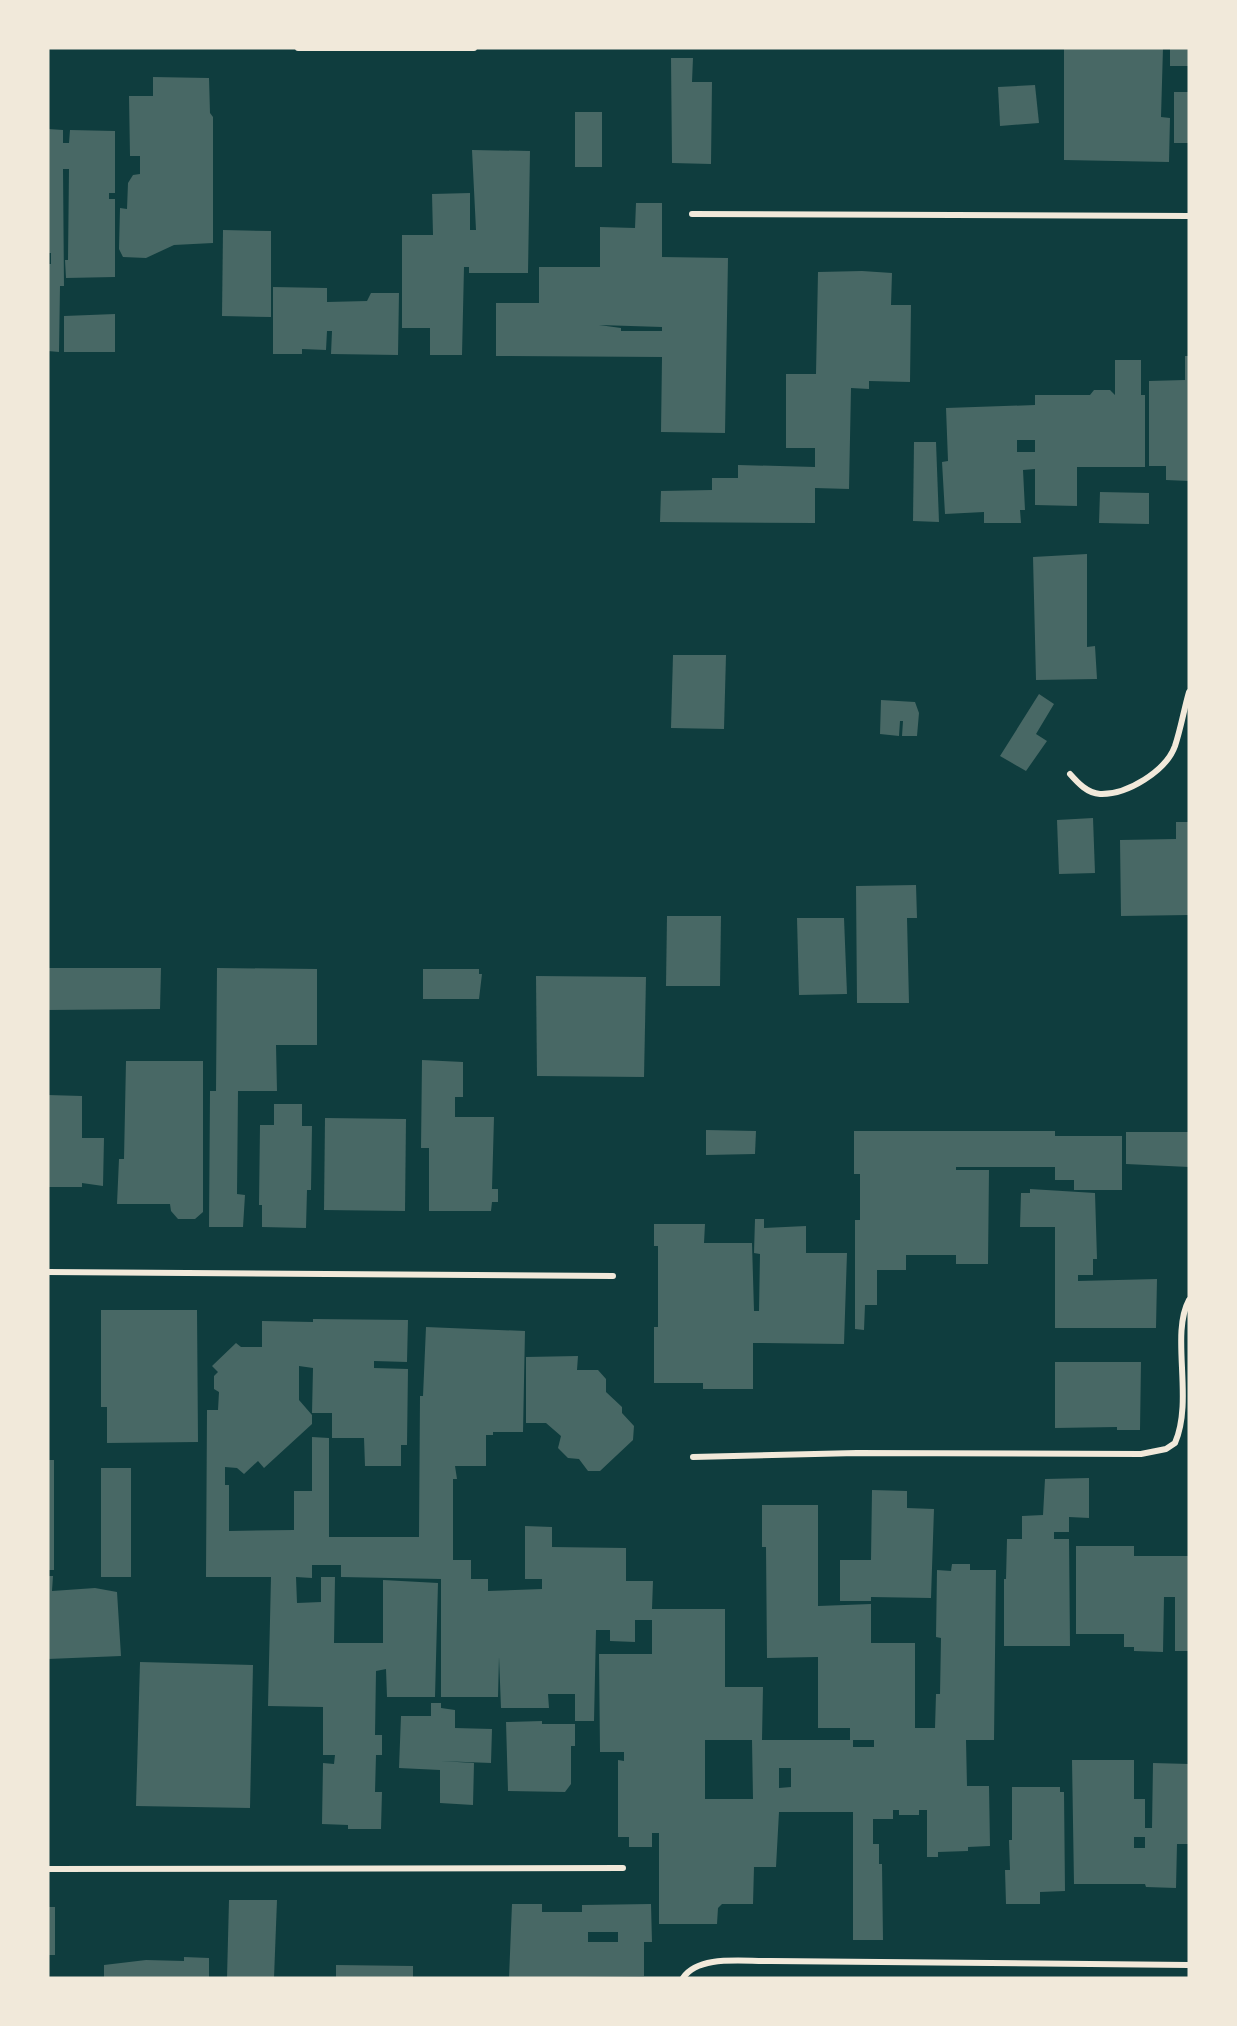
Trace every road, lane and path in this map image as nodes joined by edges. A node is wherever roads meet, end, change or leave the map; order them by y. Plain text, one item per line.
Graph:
1 (298, 48) edge
2 (474, 48) edge
3 (692, 214) dead end
4 (1189, 216) edge
5 (1189, 692) edge
6 (1070, 774) dead end
7 (48, 1272) edge
8 (613, 1276) dead end
9 (1189, 1300) edge
10 (693, 1457) dead end
11 (623, 1868) dead end
12 (48, 1869) edge
13 (1189, 1965) edge
14 (683, 1978) edge

1 - 2 street
3 - 4 street
5 - 6 street
7 - 8 street
9 - 10 street
11 - 12 street
13 - 14 street

